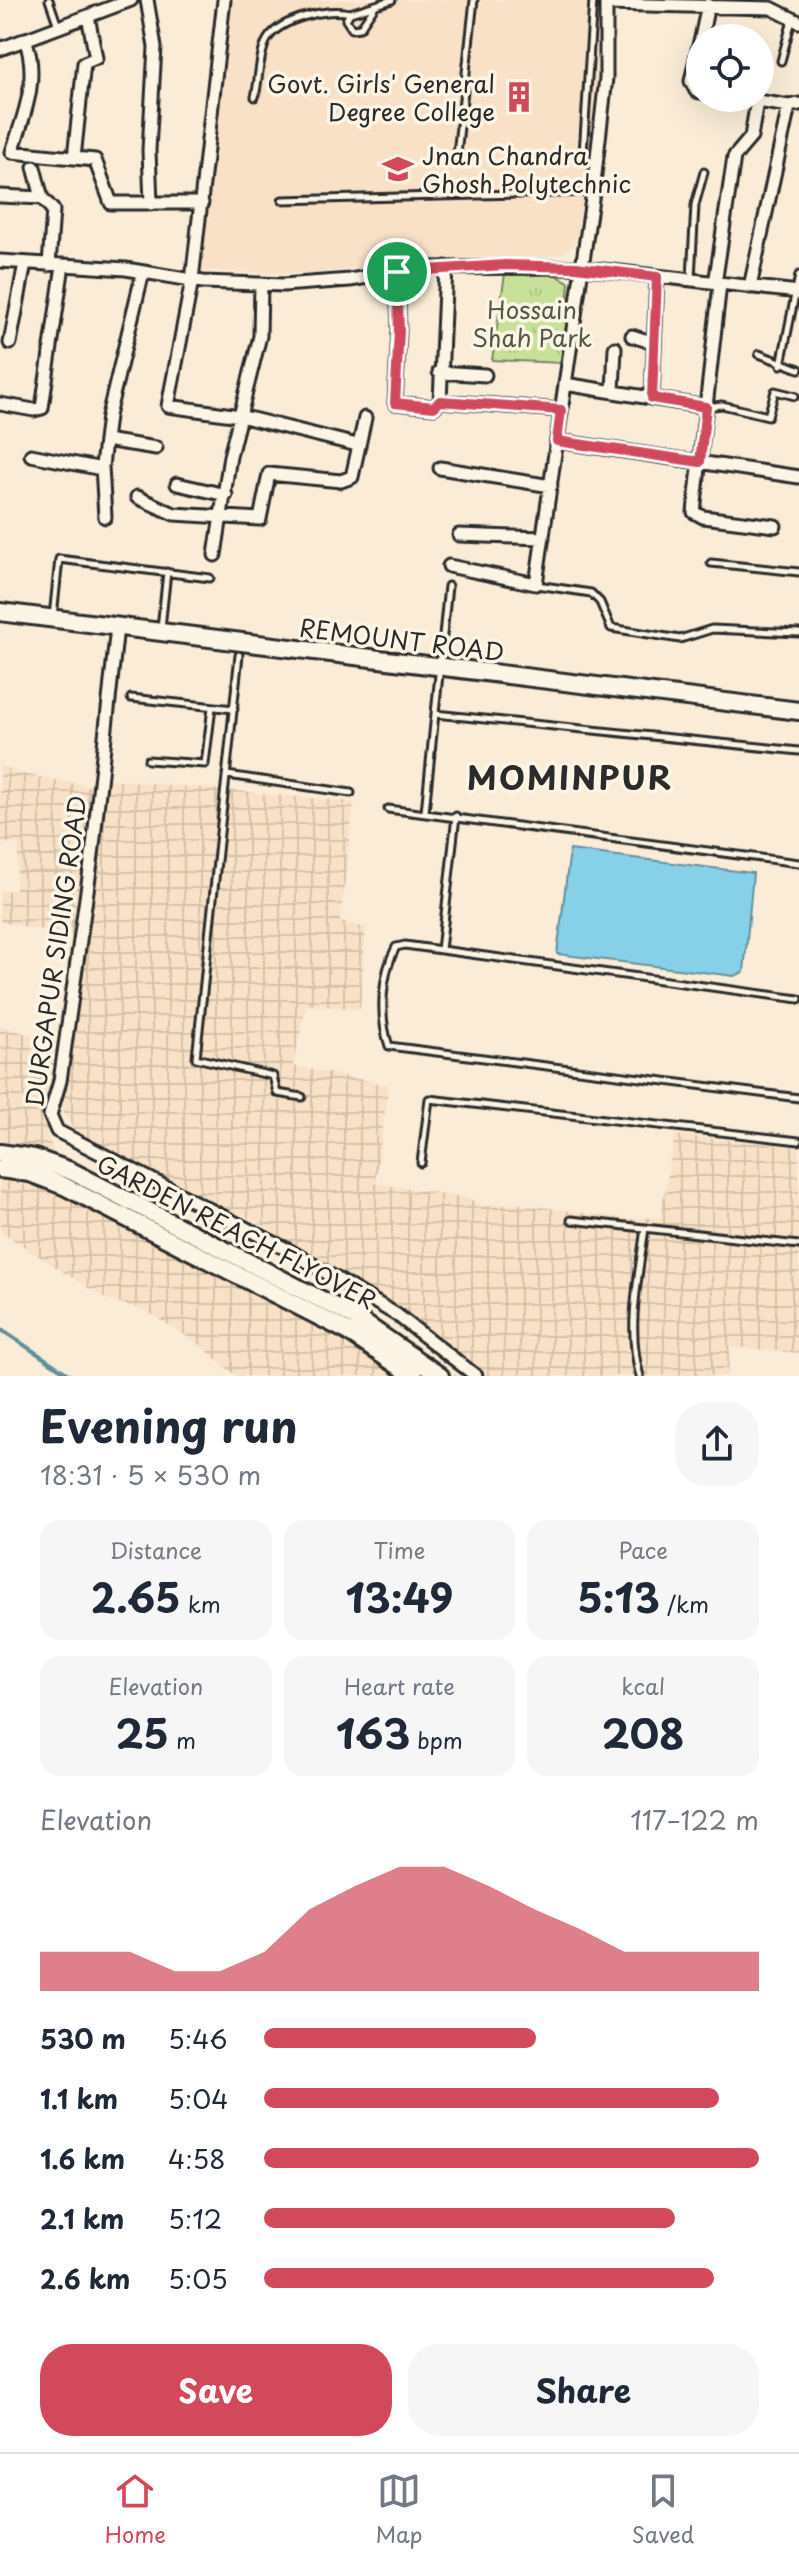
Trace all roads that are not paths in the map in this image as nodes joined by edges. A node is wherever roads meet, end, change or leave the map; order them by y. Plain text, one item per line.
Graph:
1 (49, 0) edge
2 (131, 0) edge
3 (147, 0) edge
4 (224, 0) edge
5 (392, 0) edge
6 (474, 0) edge
7 (593, 0) edge
8 (758, 0) edge
9 (606, 2) edge
10 (708, 5) junction
11 (375, 6) junction
12 (773, 6) edge
13 (350, 13) junction
14 (88, 16) junction
15 (796, 20) edge
16 (704, 24) edge
17 (58, 27) junction
18 (25, 39) junction
19 (0, 49) edge
20 (781, 61) dead end
21 (255, 97) dead end
22 (774, 103) edge
23 (794, 105) edge
24 (755, 112) edge
25 (583, 154) dead end
26 (74, 158) junction
27 (456, 163) dead end
28 (34, 167) dead end
29 (704, 172) dead end
30 (593, 192) junction
31 (0, 196) edge
32 (42, 198) junction
33 (282, 200) dead end
34 (202, 203) junction
35 (151, 204) junction
36 (0, 261) edge
37 (25, 263) junction
38 (49, 265) junction
39 (63, 265) junction
40 (446, 267) junction
41 (580, 268) junction
42 (143, 272) junction
43 (397, 272) junction
44 (799, 275) edge
45 (657, 277) junction
46 (192, 280) junction
47 (691, 281) junction
48 (261, 284) junction
49 (718, 284) junction
50 (750, 287) junction
51 (798, 292) edge
52 (632, 336) dead end
53 (10, 343) dead end
54 (654, 343) junction
55 (615, 348) dead end
56 (759, 354) dead end
57 (781, 365) junction
58 (799, 369) edge
59 (439, 372) junction
60 (485, 375) dead end
61 (565, 384) junction
62 (613, 391) junction
63 (795, 396) dead end
64 (652, 398) junction
65 (440, 401) junction
66 (0, 404) edge
67 (706, 407) junction
68 (561, 410) junction
69 (240, 416) junction
70 (365, 418) dead end
71 (105, 440) junction
72 (557, 441) junction
73 (357, 445) junction
74 (156, 448) dead end
75 (31, 455) dead end
76 (700, 462) junction
77 (440, 468) dead end
78 (102, 469) junction
79 (799, 477) edge
80 (177, 484) dead end
81 (551, 486) junction
82 (226, 495) junction
83 (137, 497) dead end
84 (105, 517) dead end
85 (223, 518) junction
86 (775, 526) dead end
87 (459, 535) dead end
88 (543, 538) junction
89 (215, 555) dead end
90 (711, 563) dead end
91 (449, 566) dead end
92 (167, 572) junction
93 (799, 572) edge
94 (210, 578) dead end
95 (536, 584) junction
96 (448, 586) dead end
97 (0, 612) edge
98 (53, 619) junction
99 (117, 627) junction
100 (160, 633) junction
101 (799, 633) edge
102 (239, 655) dead end
103 (440, 668) junction
104 (131, 698) dead end
105 (212, 707) junction
106 (234, 709) junction
107 (799, 711) edge
108 (435, 714) junction
109 (799, 751) edge
110 (148, 760) dead end
111 (227, 775) junction
112 (351, 793) dead end
113 (388, 809) dead end
114 (425, 812) junction
115 (456, 816) junction
116 (799, 863) edge
117 (441, 950) junction
118 (799, 999) edge
119 (302, 1097) dead end
120 (799, 1098) edge
121 (799, 1141) edge
122 (0, 1153) edge
123 (421, 1163) dead end
124 (0, 1169) edge
125 (571, 1220) dead end
126 (645, 1228) junction
127 (799, 1245) edge
128 (414, 1376) edge
129 (440, 1376) edge
130 (476, 1376) edge
131 (640, 1376) edge

1 - 17 lane
2 - 14 street
3 - 35 street
4 - 34 street
5 - 11 lane
6 - 27 lane
7 - 25 lane
8 - 12 lane
9 - 10 street
9 - 30 street
10 - 12 street
10 - 16 street
11 - 13 lane
11 - 13 lane
12 - 15 street
13 - 21 lane
14 - 17 street
14 - 26 street
15 - 20 lane
17 - 18 street
18 - 19 street
18 - 26 street
22 - 23 street
23 - 50 street
24 - 49 street
26 - 35 street
28 - 32 street
29 - 47 lane
30 - 33 lane
30 - 41 street
31 - 32 street
32 - 38 street
34 - 35 street
34 - 46 street
36 - 37 street
37 - 38 street
37 - 53 street
38 - 39 street
39 - 42 street
39 - 66 street
40 - 41 street
40 - 43 street
40 - 59 street
41 - 45 street
41 - 61 street
42 - 46 street
42 - 71 street
43 - 48 street
43 - 65 street
44 - 51 lane
45 - 47 street
45 - 54 street
46 - 48 street
46 - 69 street
47 - 49 street
48 - 69 street
49 - 50 street
49 - 67 street
50 - 51 street
51 - 57 lane
52 - 54 street
54 - 64 street
55 - 62 street
56 - 57 lane
57 - 58 lane
59 - 60 street
59 - 65 street
61 - 62 street
61 - 68 street
62 - 64 street
63 - 67 lane
64 - 67 street
65 - 68 street
67 - 76 street
68 - 72 street
69 - 73 street
69 - 82 street
70 - 73 street
71 - 74 street
71 - 78 street
72 - 76 street
72 - 81 street
73 - 85 street
75 - 78 street
76 - 79 street
76 - 86 street
77 - 81 street
78 - 84 street
80 - 82 street
81 - 88 street
82 - 85 street
83 - 85 street
85 - 89 street
87 - 88 street
88 - 95 street
90 - 93 lane
91 - 95 street
92 - 94 lane
92 - 98 lane
92 - 100 lane
95 - 101 lane
96 - 103 lane
97 - 98 main road, REMOUNT ROAD
98 - 99 main road, REMOUNT ROAD
99 - 100 main road, REMOUNT ROAD
99 - 130 street, DURGAPUR SIDING ROAD
100 - 103 main road, REMOUNT ROAD
102 - 106 lane
103 - 107 main road, REMOUNT ROAD
103 - 108 lane
104 - 105 lane
105 - 106 lane
105 - 110 lane
106 - 111 lane
108 - 109 lane
108 - 114 lane
111 - 112 lane
111 - 119 lane
113 - 114 lane
114 - 115 lane
115 - 116 lane
115 - 117 lane
117 - 118 lane
117 - 120 lane
121 - 123 lane
122 - 129 main road, GARDEN REACH FLYOVER
124 - 128 main road, GARDEN REACH FLYOVER
125 - 126 lane
126 - 127 lane
126 - 131 lane

